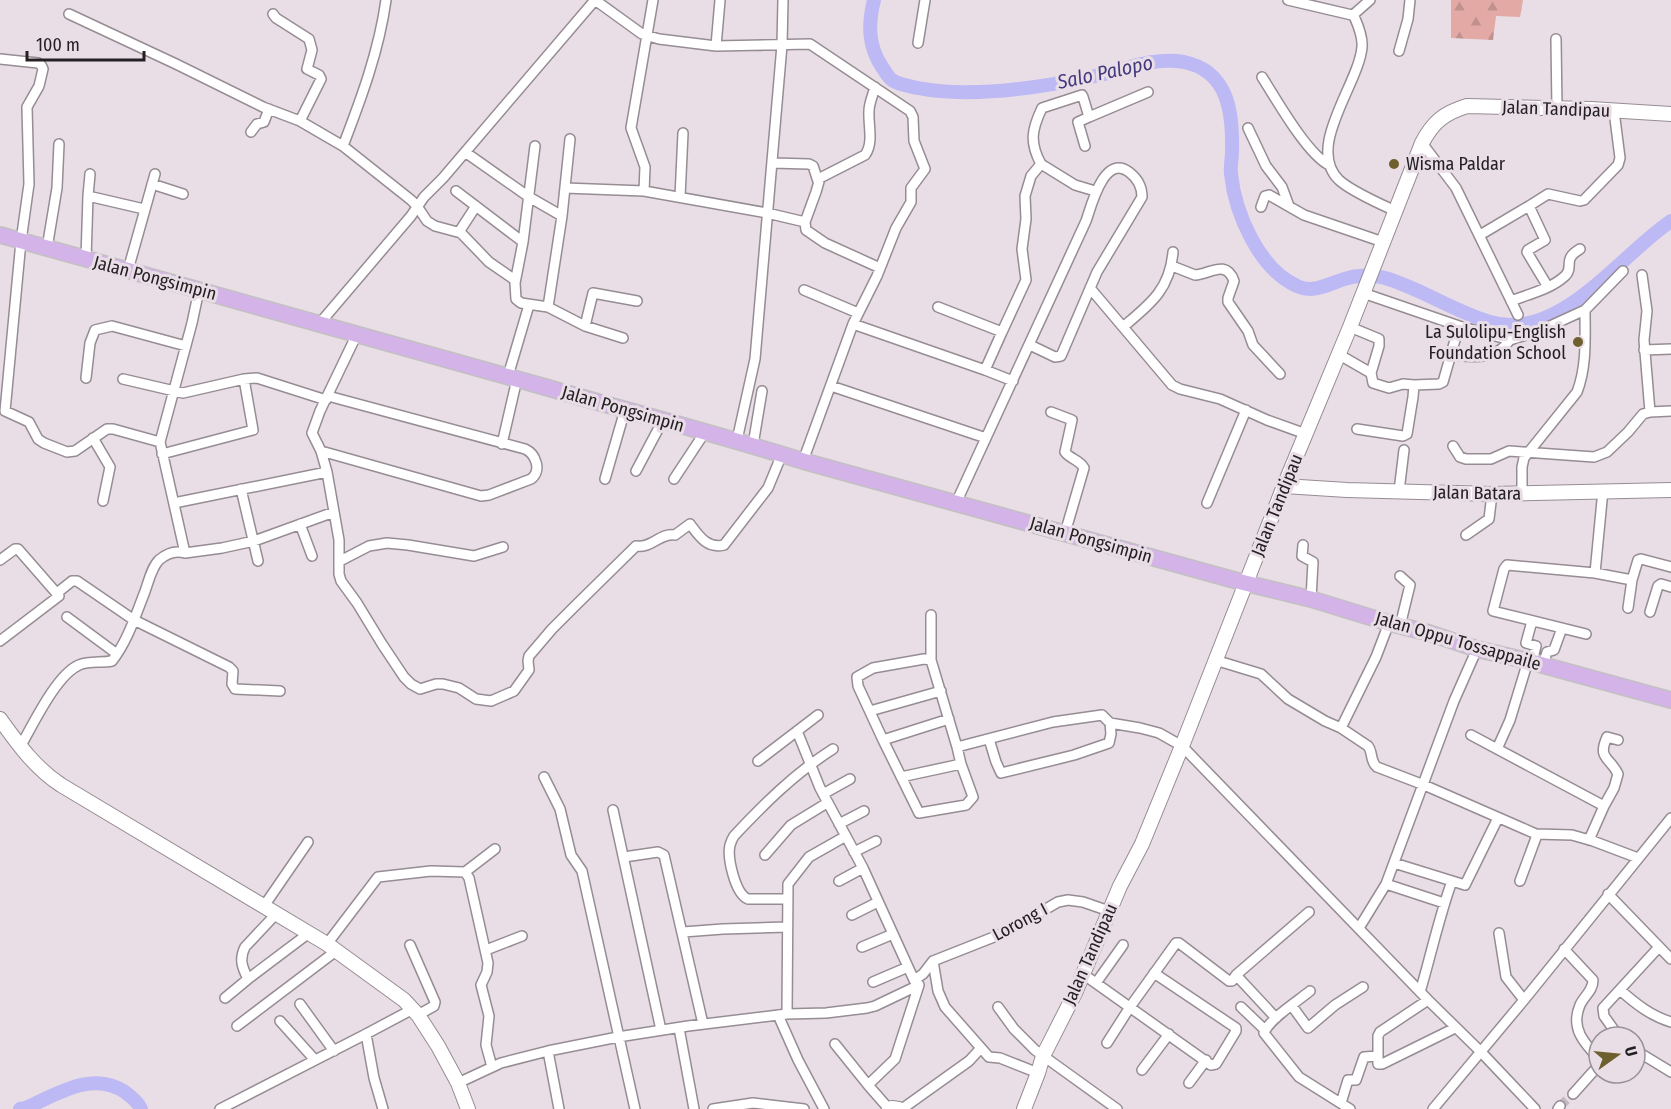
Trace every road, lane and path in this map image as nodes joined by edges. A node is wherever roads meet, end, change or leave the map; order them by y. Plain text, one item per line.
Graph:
1 (386, 0) edge
2 (653, 0) edge
3 (720, 0) edge
4 (783, 0) edge
5 (925, 0) edge
6 (1288, 0) edge
7 (1370, 0) edge
8 (1410, 0) edge
9 (69, 14) dead end
10 (273, 15) dead end
11 (1353, 15) junction
12 (647, 36) junction
13 (1556, 39) dead end
14 (918, 43) dead end
15 (782, 45) junction
16 (716, 46) junction
17 (1399, 51) dead end
18 (0, 59) edge
19 (1262, 77) dead end
20 (874, 87) junction
21 (1148, 92) dead end
22 (270, 109) junction
23 (1557, 109) junction
24 (1614, 111) junction
25 (1671, 114) edge
26 (1089, 117) junction
27 (300, 122) junction
28 (1248, 128) dead end
29 (251, 132) dead end
30 (683, 133) dead end
31 (570, 139) dead end
32 (1422, 142) junction
33 (59, 144) dead end
34 (343, 146) junction
35 (535, 146) dead end
36 (1085, 146) dead end
37 (465, 152) junction
38 (772, 163) junction
39 (1041, 164) junction
40 (1329, 165) junction
41 (90, 174) dead end
42 (155, 174) dead end
43 (818, 181) junction
44 (152, 184) junction
45 (565, 188) junction
46 (456, 191) dead end
47 (644, 191) junction
48 (1095, 191) junction
49 (183, 194) dead end
50 (88, 195) junction
51 (529, 196) junction
52 (680, 197) junction
53 (417, 206) junction
54 (476, 206) junction
55 (1289, 206) junction
56 (1529, 206) junction
57 (1261, 207) dead end
58 (144, 209) junction
59 (1395, 211) junction
60 (767, 213) junction
61 (562, 216) junction
62 (805, 222) junction
63 (459, 232) junction
64 (0, 235) edge
65 (1480, 235) junction
66 (21, 241) junction
67 (523, 242) junction
68 (1383, 242) junction
69 (47, 248) junction
70 (1580, 249) dead end
71 (1173, 252) dead end
72 (86, 259) junction
73 (1172, 266) junction
74 (880, 268) junction
75 (128, 270) junction
76 (1623, 271) dead end
77 (1642, 275) dead end
78 (515, 280) junction
79 (1548, 287) junction
80 (1090, 288) junction
81 (199, 290) junction
82 (804, 290) dead end
83 (1363, 290) junction
84 (637, 301) dead end
85 (1511, 301) junction
86 (529, 305) junction
87 (548, 308) junction
88 (938, 308) dead end
89 (1585, 310) junction
90 (858, 314) junction
91 (1518, 315) dead end
92 (321, 323) junction
93 (853, 324) junction
94 (585, 326) junction
95 (1459, 326) junction
96 (1123, 327) junction
97 (1350, 327) junction
98 (1002, 332) junction
99 (357, 334) junction
100 (623, 338) dead end
101 (1510, 340) junction
102 (1030, 345) junction
103 (186, 346) junction
104 (1671, 349) edge
105 (1644, 350) junction
106 (1338, 354) junction
107 (1451, 355) junction
108 (985, 370) junction
109 (1371, 373) junction
110 (1280, 374) dead end
111 (86, 378) dead end
112 (512, 378) junction
113 (123, 379) dead end
114 (244, 379) junction
115 (1013, 381) junction
116 (1414, 384) junction
117 (831, 386) junction
118 (174, 391) junction
119 (762, 391) dead end
120 (327, 398) junction
121 (625, 410) junction
122 (1246, 410) junction
123 (1671, 411) edge
124 (2, 412) edge
125 (1050, 412) dead end
126 (1650, 412) junction
127 (663, 420) junction
128 (1357, 429) dead end
129 (705, 432) junction
130 (1305, 434) junction
131 (93, 438) junction
132 (986, 438) junction
133 (737, 440) junction
134 (160, 442) junction
135 (502, 444) junction
136 (753, 445) junction
137 (1453, 446) dead end
138 (1404, 450) dead end
139 (321, 451) junction
140 (1529, 452) junction
141 (162, 454) junction
142 (782, 454) junction
143 (802, 460) junction
144 (636, 471) dead end
145 (327, 472) junction
146 (605, 478) dead end
147 (674, 479) dead end
148 (1284, 486) junction
149 (241, 489) junction
150 (1603, 490) junction
151 (1671, 490) edge
152 (1399, 491) junction
153 (1492, 494) junction
154 (1522, 494) junction
155 (103, 501) dead end
156 (956, 502) junction
157 (1207, 502) dead end
158 (174, 503) junction
159 (334, 512) junction
160 (300, 524) junction
161 (1065, 533) junction
162 (1466, 535) dead end
163 (254, 541) junction
164 (1303, 545) dead end
165 (503, 547) dead end
166 (185, 553) junction
167 (312, 556) dead end
168 (0, 560) edge
169 (258, 561) dead end
170 (340, 561) junction
171 (1671, 567) edge
172 (1595, 573) junction
173 (1400, 576) dead end
174 (1632, 580) junction
175 (1245, 583) junction
176 (1671, 587) edge
177 (57, 593) junction
178 (1311, 599) junction
179 (1628, 608) dead end
180 (1650, 612) dead end
181 (931, 615) dead end
182 (67, 617) dead end
183 (134, 620) junction
184 (1532, 621) junction
185 (1394, 624) junction
186 (1562, 628) junction
187 (1586, 634) dead end
188 (0, 641) edge
189 (1477, 649) junction
190 (117, 654) junction
191 (931, 660) junction
192 (1215, 660) junction
193 (1535, 663) junction
194 (279, 691) dead end
195 (941, 691) junction
196 (1671, 700) edge
197 (870, 711) junction
198 (818, 715) dead end
199 (0, 719) edge
200 (949, 719) junction
201 (1110, 723) junction
202 (1341, 728) junction
203 (797, 731) junction
204 (1471, 735) dead end
205 (989, 739) junction
206 (883, 740) junction
207 (1618, 740) dead end
208 (1182, 746) junction
209 (20, 747) junction
210 (957, 747) junction
211 (833, 749) dead end
212 (1497, 749) junction
213 (758, 762) dead end
214 (810, 763) junction
215 (961, 764) junction
216 (544, 777) dead end
217 (901, 777) junction
218 (850, 779) dead end
219 (1424, 784) junction
220 (822, 794) junction
221 (827, 803) junction
222 (1604, 806) junction
223 (613, 810) dead end
224 (864, 811) dead end
225 (1498, 818) junction
226 (840, 824) junction
227 (1669, 824) edge
228 (1537, 835) junction
229 (846, 836) junction
230 (1589, 840) junction
231 (876, 841) dead end
232 (308, 842) dead end
233 (495, 849) dead end
234 (854, 852) junction
235 (765, 855) dead end
236 (624, 857) junction
237 (1638, 858) junction
238 (1394, 863) junction
239 (863, 868) junction
240 (465, 872) junction
241 (839, 881) dead end
242 (1452, 881) junction
243 (1520, 881) dead end
244 (1386, 884) junction
245 (1608, 894) junction
246 (788, 899) junction
247 (878, 902) junction
248 (1444, 903) junction
249 (264, 906) junction
250 (1109, 911) junction
251 (1309, 912) dead end
252 (276, 914) junction
253 (852, 915) dead end
254 (788, 927) junction
255 (1359, 928) junction
256 (683, 932) junction
257 (309, 933) junction
258 (1498, 933) dead end
259 (893, 934) junction
260 (522, 936) dead end
261 (410, 945) dead end
262 (1123, 945) dead end
263 (862, 947) dead end
264 (1659, 947) junction
265 (331, 948) junction
266 (1564, 949) junction
267 (486, 950) junction
268 (1671, 959) edge
269 (933, 962) junction
270 (908, 967) junction
271 (1154, 973) junction
272 (1083, 974) junction
273 (1236, 975) junction
274 (248, 979) junction
275 (873, 982) dead end
276 (917, 982) junction
277 (1096, 983) junction
278 (1363, 987) dead end
279 (1620, 990) junction
280 (1310, 991) dead end
281 (1420, 992) junction
282 (225, 998) dead end
283 (1428, 1000) junction
284 (1524, 1000) junction
285 (300, 1004) dead end
286 (1292, 1006) junction
287 (998, 1007) dead end
288 (1130, 1007) junction
289 (1241, 1007) dead end
290 (416, 1012) junction
291 (782, 1015) junction
292 (1276, 1018) junction
293 (280, 1021) dead end
294 (1671, 1022) edge
295 (704, 1024) junction
296 (1610, 1025) edge
297 (237, 1026) dead end
298 (679, 1028) junction
299 (1455, 1028) junction
300 (661, 1030) junction
301 (1265, 1030) junction
302 (366, 1034) junction
303 (1169, 1034) junction
304 (618, 1037) junction
305 (1107, 1043) dead end
306 (835, 1044) dead end
307 (1587, 1047) edge
308 (981, 1048) junction
309 (334, 1051) junction
310 (548, 1051) junction
311 (1481, 1052) junction
312 (1043, 1056) junction
313 (1378, 1056) junction
314 (1647, 1057) edge
315 (315, 1060) junction
316 (1206, 1060) junction
317 (492, 1066) junction
318 (1142, 1070) dead end
319 (1671, 1072) edge
320 (1038, 1073) junction
321 (1587, 1078) edge
322 (458, 1083) junction
323 (1189, 1083) dead end
324 (868, 1085) junction
325 (1573, 1094) tunnel mouth
326 (1341, 1103) junction
327 (220, 1109) edge
328 (383, 1109) edge
329 (468, 1109) edge
330 (560, 1109) edge
331 (634, 1109) edge
332 (694, 1109) edge
333 (713, 1109) edge
334 (804, 1109) edge
335 (824, 1109) edge
336 (889, 1109) edge
337 (901, 1109) edge
338 (1024, 1109) edge
339 (1117, 1109) edge
340 (1350, 1109) edge
341 (1433, 1109) edge
342 (1535, 1109) edge

1 - 34 street
2 - 12 street
3 - 16 street
4 - 15 street
5 - 14 street
6 - 11 street
7 - 11 street
8 - 17 street
9 - 22 street
10 - 27 street
11 - 40 street
12 - 16 street
12 - 37 street
12 - 47 street
13 - 23 street
15 - 16 street
15 - 20 street
15 - 38 street
18 - 66 street
19 - 40 street
20 - 43 street
20 - 74 street
21 - 26 street
22 - 27 street
22 - 29 street
23 - 24 street, Jalan Tandipau
23 - 32 street, Jalan Tandipau
24 - 25 street, Jalan Tandipau
24 - 56 street
26 - 36 street
26 - 39 street
27 - 34 street
28 - 55 street
30 - 52 street
31 - 45 street
32 - 59 street, Jalan Tandipau
32 - 65 street
33 - 69 street
34 - 53 street
35 - 51 street
37 - 51 street
37 - 53 street
38 - 43 street
38 - 60 street
39 - 48 street
39 - 98 street
40 - 59 street
41 - 50 street
42 - 44 street
43 - 62 street
44 - 49 street
44 - 58 street
45 - 47 street
45 - 61 street
46 - 54 street
47 - 52 street
48 - 80 street
48 - 102 street
50 - 58 street
50 - 72 street
51 - 61 street
51 - 67 street
52 - 60 street
53 - 63 street
53 - 92 street
54 - 63 street
54 - 67 street
55 - 57 street
55 - 68 street
56 - 65 street
56 - 79 street
58 - 75 street
59 - 68 street, Jalan Tandipau
60 - 62 street
60 - 133 street
61 - 87 street
62 - 74 street
63 - 78 street
64 - 66 main road, Jalan Pongsimpin
65 - 85 street
66 - 69 main road, Jalan Pongsimpin
66 - 124 street
67 - 78 street
68 - 83 street, Jalan Tandipau
69 - 72 main road, Jalan Pongsimpin
70 - 79 street
71 - 73 street
72 - 75 main road, Jalan Pongsimpin
73 - 96 street
73 - 110 street
74 - 90 street
75 - 81 main road, Jalan Pongsimpin
76 - 89 street
77 - 105 street
78 - 86 street
79 - 85 street
80 - 96 street
80 - 102 street
81 - 92 main road, Jalan Pongsimpin
81 - 103 street
82 - 90 street
83 - 95 street
83 - 97 street, Jalan Tandipau
84 - 94 street
85 - 91 street
86 - 87 street
86 - 112 street
87 - 94 street
88 - 98 street
89 - 101 street
89 - 140 street
90 - 93 street
92 - 99 main road, Jalan Pongsimpin
93 - 108 street
93 - 117 street
94 - 100 street
95 - 101 street
95 - 107 street
96 - 122 street
97 - 106 street, Jalan Tandipau
97 - 109 street
98 - 108 street
99 - 112 main road, Jalan Pongsimpin
99 - 120 street
101 - 107 street
102 - 115 street
103 - 111 street
103 - 118 street
104 - 105 street
105 - 126 street
106 - 109 street
106 - 130 street, Jalan Tandipau
107 - 116 street
108 - 115 street
109 - 116 street
112 - 121 main road, Jalan Pongsimpin
112 - 135 street
113 - 118 street
114 - 118 street
114 - 120 street
114 - 141 street
115 - 132 street
116 - 128 street
117 - 132 street
117 - 143 street
118 - 134 street
119 - 136 street
120 - 135 street
120 - 139 street
121 - 127 main road, Jalan Pongsimpin
121 - 146 street
122 - 130 street
122 - 157 street
123 - 126 street
124 - 131 street
125 - 161 street
126 - 140 street
127 - 129 main road, Jalan Pongsimpin
127 - 144 street
129 - 133 main road, Jalan Pongsimpin
129 - 147 street
130 - 148 street, Jalan Tandipau
131 - 134 street
131 - 155 street
132 - 156 street
133 - 136 main road, Jalan Pongsimpin
134 - 141 street
135 - 139 street
136 - 142 main road, Jalan Pongsimpin
137 - 140 street
138 - 152 street
139 - 145 street
140 - 154 street
141 - 158 street
142 - 143 main road, Jalan Pongsimpin
142 - 170 street
143 - 156 main road, Jalan Pongsimpin
145 - 149 street
145 - 159 street
148 - 152 street, Jalan Batara
148 - 175 street, Jalan Tandipau
149 - 158 street
149 - 163 street
150 - 151 street, Jalan Batara
150 - 154 street, Jalan Batara
150 - 172 street
152 - 153 street, Jalan Batara
153 - 154 street, Jalan Batara
153 - 162 street
156 - 161 main road, Jalan Pongsimpin
158 - 166 street
159 - 160 street
159 - 170 street
160 - 163 street
160 - 167 street
161 - 175 main road, Jalan Pongsimpin
163 - 166 street
163 - 169 street
164 - 178 street
165 - 170 street
166 - 183 street
168 - 177 street
171 - 174 street
172 - 174 street
172 - 184 street
173 - 185 street
174 - 179 street
175 - 178 main road, Jalan Oppu Tossappaile
175 - 192 street, Jalan Tandipau
176 - 180 street
177 - 183 street
177 - 188 street
178 - 185 main road, Jalan Oppu Tossappaile
181 - 191 street
182 - 190 street
183 - 190 street
183 - 194 street
184 - 186 street
184 - 193 street
185 - 189 main road, Jalan Oppu Tossappaile
185 - 202 street
186 - 187 street
186 - 193 street
189 - 193 main road, Jalan Oppu Tossappaile
189 - 219 street
190 - 209 street
191 - 195 street
191 - 197 street
192 - 202 street
192 - 208 street, Jalan Tandipau
193 - 196 main road, Jalan Oppu Tossappaile
193 - 212 street
195 - 197 street
195 - 200 street
197 - 206 street
198 - 203 street
199 - 209 street
200 - 206 street
200 - 210 street
201 - 205 street
201 - 205 street
201 - 208 street
202 - 219 street
203 - 213 street
203 - 214 street
204 - 212 street
205 - 210 street
206 - 217 street
207 - 222 street
208 - 250 street, Jalan Tandipau
208 - 255 street
209 - 249 street
210 - 215 street
211 - 214 street
212 - 222 street
214 - 220 street
214 - 246 street
215 - 217 street
215 - 217 street
216 - 304 street
218 - 220 street
219 - 225 street
219 - 238 street
220 - 221 street
221 - 226 street
221 - 235 street
222 - 230 street
223 - 236 street
224 - 226 street
225 - 228 street
225 - 242 street
226 - 229 street
227 - 237 street
228 - 230 street
228 - 243 street
229 - 234 street
229 - 246 street
230 - 237 street
231 - 234 street
232 - 249 street
233 - 240 street
234 - 239 street
236 - 256 street
236 - 300 street
237 - 245 street
238 - 242 street
238 - 244 street
239 - 241 street
239 - 247 street
240 - 265 street
240 - 267 street
242 - 248 street
244 - 248 street
244 - 255 street
245 - 264 street
245 - 266 street
246 - 254 street
247 - 253 street
247 - 259 street
248 - 281 street
249 - 252 street
250 - 269 street, Lorong I
250 - 272 street, Jalan Tandipau
251 - 273 street
252 - 257 street
252 - 274 street
254 - 256 street
254 - 291 street
255 - 281 street
256 - 295 street
257 - 265 street
257 - 274 street
258 - 284 street
259 - 263 street
259 - 270 street
260 - 267 street
261 - 290 street
262 - 277 street
264 - 268 street
264 - 279 street
265 - 290 street
265 - 297 street
266 - 284 street
266 - 307 street
267 - 317 street
269 - 276 street
269 - 308 street
270 - 275 street
270 - 276 street
271 - 273 street
271 - 288 street
271 - 316 street
272 - 277 street
272 - 312 street, Jalan Tandipau
273 - 292 street
274 - 282 street
276 - 291 street
276 - 324 street
277 - 288 street
278 - 286 street
279 - 294 street
279 - 296 street
280 - 286 street
281 - 283 street
283 - 299 street
283 - 313 street
284 - 311 street
285 - 309 street
286 - 292 street
287 - 312 street
288 - 303 street
288 - 305 street
289 - 301 street
290 - 302 street
290 - 322 street
291 - 295 street
291 - 335 street
292 - 301 street
293 - 315 street
295 - 298 street
298 - 300 street
298 - 332 street
299 - 311 street
299 - 313 street
300 - 304 street
301 - 326 street
302 - 309 street
302 - 328 street
303 - 316 street
303 - 318 street
304 - 310 street
304 - 331 street
306 - 324 street
308 - 320 street
308 - 337 street
309 - 315 street
310 - 317 street
310 - 330 street
311 - 341 street
311 - 342 street
312 - 320 street, Jalan Tandipau
312 - 339 street
313 - 326 street
314 - 319 street
315 - 327 street
316 - 323 street
317 - 322 street
320 - 338 street, Jalan Tandipau
321 - 325 street
322 - 329 street
324 - 336 street
326 - 340 street
333 - 334 street
336 - 337 street

